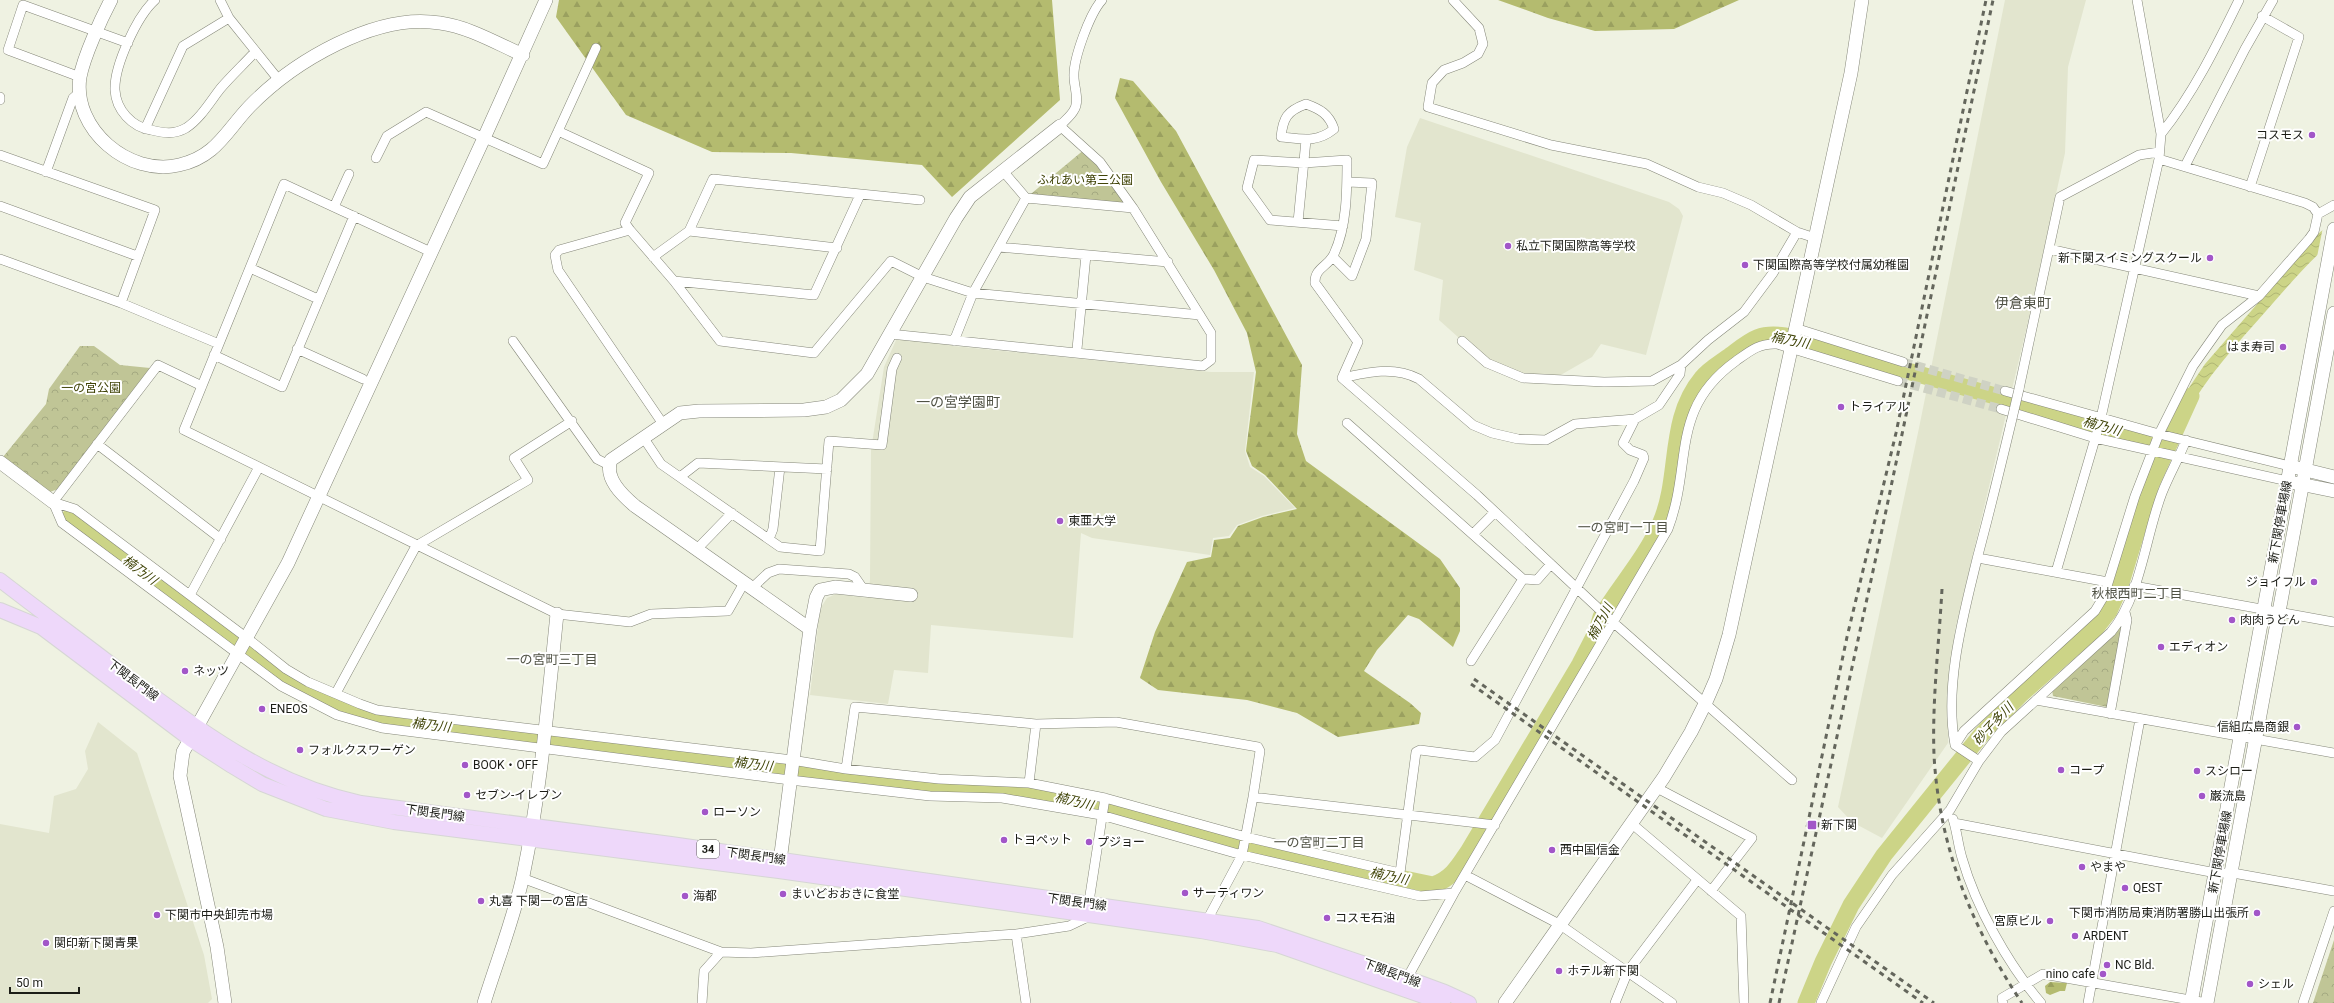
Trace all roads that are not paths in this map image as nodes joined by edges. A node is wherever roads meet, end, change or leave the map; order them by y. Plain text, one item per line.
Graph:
1 (111, 0) edge
2 (155, 0) edge
3 (220, 0) edge
4 (546, 0) edge
5 (1102, 0) edge
6 (1453, 0) edge
7 (1862, 0) edge
8 (2137, 0) edge
9 (2239, 0) edge
10 (2273, 0) edge
11 (2262, 16) junction
12 (229, 18) junction
13 (97, 31) junction
14 (128, 43) junction
15 (596, 48) dead end
16 (256, 52) junction
17 (523, 55) junction
18 (80, 76) junction
19 (278, 79) junction
20 (80, 92) junction
21 (1060, 126) junction
22 (145, 129) junction
23 (558, 131) junction
24 (2160, 134) junction
25 (484, 138) junction
26 (1306, 140) junction
27 (0, 155) edge
28 (2159, 156) junction
29 (376, 158) dead end
30 (1304, 163) junction
31 (2185, 166) junction
32 (1003, 171) junction
33 (46, 172) junction
34 (349, 174) dead end
35 (1347, 182) junction
36 (2250, 187) junction
37 (860, 195) junction
38 (1026, 198) junction
39 (920, 200) dead end
40 (2334, 205) edge
41 (0, 206) edge
42 (334, 207) junction
43 (1133, 208) junction
44 (2318, 214) junction
45 (354, 216) junction
46 (1298, 222) junction
47 (1342, 226) junction
48 (2334, 229) edge
49 (630, 230) junction
50 (689, 231) junction
51 (1797, 232) junction
52 (1815, 238) junction
53 (837, 248) junction
54 (999, 248) junction
55 (2049, 249) junction
56 (431, 252) junction
57 (1086, 255) junction
58 (137, 256) junction
59 (653, 257) junction
60 (1333, 257) junction
61 (0, 259) edge
62 (1168, 262) junction
63 (250, 268) junction
64 (2135, 268) junction
65 (923, 277) junction
66 (674, 281) junction
67 (973, 293) junction
68 (2259, 296) junction
69 (318, 299) junction
70 (121, 303) junction
71 (1081, 303) junction
72 (2334, 313) edge
73 (1200, 315) junction
74 (1795, 328) junction
75 (890, 334) junction
76 (954, 341) junction
77 (1462, 341) dead end
78 (513, 342) dead end
79 (219, 344) junction
80 (1790, 348) junction
81 (297, 349) junction
82 (1077, 349) dead end
83 (214, 355) junction
84 (897, 358) dead end
85 (1903, 362) tunnel mouth
86 (1681, 365) junction
87 (1342, 378) junction
88 (363, 379) dead end
89 (1898, 381) tunnel mouth
90 (202, 386) junction
91 (2005, 391) tunnel mouth
92 (2001, 409) tunnel mouth
93 (1635, 419) junction
94 (2100, 419) junction
95 (572, 421) junction
96 (1347, 423) dead end
97 (663, 424) junction
98 (2096, 435) junction
99 (2160, 435) junction
100 (643, 437) junction
101 (2185, 440) junction
102 (97, 444) junction
103 (2154, 450) junction
104 (2177, 457) junction
105 (0, 462) edge
106 (609, 465) junction
107 (2290, 466) junction
108 (259, 467) junction
109 (780, 467) junction
110 (827, 469) junction
111 (2306, 470) junction
112 (680, 477) junction
113 (2334, 477) edge
114 (2288, 481) junction
115 (2304, 484) junction
116 (2334, 491) edge
117 (319, 496) junction
118 (53, 502) junction
119 (1495, 512) junction
120 (732, 513) junction
121 (1473, 534) junction
122 (221, 538) junction
123 (769, 539) junction
124 (416, 546) junction
125 (697, 549) junction
126 (1978, 558) junction
127 (1551, 564) junction
128 (2056, 572) junction
129 (1523, 579) junction
130 (0, 580) edge
131 (2108, 582) junction
132 (748, 585) junction
133 (2134, 586) junction
134 (1577, 588) junction
135 (864, 590) junction
136 (190, 595) junction
137 (911, 595) dead end
138 (0, 610) edge
139 (2264, 610) junction
140 (2125, 612) junction
141 (2279, 613) junction
142 (557, 614) junction
143 (2334, 622) edge
144 (1614, 623) junction
145 (810, 629) junction
146 (242, 646) junction
147 (1471, 661) dead end
148 (336, 693) junction
149 (2036, 700) junction
150 (1706, 702) junction
151 (2110, 714) junction
152 (2140, 719) junction
153 (1036, 724) junction
154 (194, 733) junction
155 (2241, 737) junction
156 (2256, 740) junction
157 (544, 741) junction
158 (1957, 746) junction
159 (2334, 753) edge
160 (1977, 760) junction
161 (846, 769) junction
162 (791, 770) junction
163 (1792, 780) dead end
164 (1029, 783) junction
165 (1657, 788) junction
166 (1253, 797) junction
167 (1104, 798) junction
168 (1950, 810) junction
169 (1101, 815) junction
170 (1409, 815) junction
171 (1631, 822) junction
172 (1954, 823) junction
173 (1495, 825) junction
174 (531, 833) junction
175 (1246, 837) junction
176 (2117, 852) junction
177 (1242, 855) junction
178 (780, 866) junction
179 (2216, 872) junction
180 (2233, 873) junction
181 (1465, 875) junction
182 (522, 878) junction
183 (1697, 880) junction
184 (1711, 891) junction
185 (2334, 891) edge
186 (1454, 893) junction
187 (1089, 911) junction
188 (2334, 911) edge
189 (1559, 924) junction
190 (1204, 925) junction
191 (1016, 934) junction
192 (721, 952) junction
193 (1628, 971) junction
194 (2024, 983) junction
195 (2092, 983) junction
196 (1404, 984) junction
197 (2191, 1002) edge
198 (225, 1003) edge
199 (484, 1003) edge
200 (702, 1003) edge
201 (1026, 1003) edge
202 (1443, 1003) edge
203 (1469, 1003) edge
204 (1505, 1003) edge
205 (1615, 1003) edge
206 (1672, 1003) edge
207 (1744, 1003) edge
208 (1821, 1003) edge
209 (2003, 1003) edge
210 (2041, 1003) edge
211 (2088, 1003) edge
212 (2207, 1003) edge
213 (2303, 1003) edge

1 - 13 street
2 - 14 street
3 - 12 street
4 - 17 street
5 - 21 street
6 - 51 street
7 - 52 street
8 - 24 street
9 - 24 street
10 - 11 street
11 - 31 street
11 - 36 street
12 - 16 street
12 - 22 street
13 - 14 street
13 - 18 street
13 - 18 street
14 - 22 street
15 - 23 street
16 - 19 street
16 - 22 street
17 - 19 street
17 - 25 street
18 - 20 street
19 - 20 street
20 - 33 street
21 - 32 street
21 - 43 street
23 - 25 street
23 - 49 street
24 - 28 street
25 - 29 street
25 - 56 street
26 - 26 street
26 - 30 street
27 - 33 street
28 - 31 street
28 - 55 street
28 - 64 street
30 - 35 street
30 - 46 street
30 - 46 street
31 - 36 street
32 - 38 street
32 - 65 street
33 - 58 street
34 - 42 street
35 - 47 street
35 - 60 street
36 - 44 street
37 - 39 street
37 - 50 street
37 - 53 street
38 - 43 street
38 - 54 street
40 - 44 street
41 - 58 street
42 - 45 street
42 - 63 street
43 - 62 street
44 - 68 street
45 - 56 street
45 - 69 street
46 - 47 street
47 - 60 street
48 - 107 street, 新下関停車場線
49 - 59 street
49 - 97 street
50 - 53 street
50 - 59 street
51 - 52 street
51 - 86 street
52 - 74 street
53 - 66 street
54 - 57 street
54 - 67 street
55 - 64 street
55 - 126 street, bridge
56 - 117 street
57 - 62 street
57 - 71 street
58 - 70 street
59 - 66 street
60 - 87 street
61 - 70 street
62 - 73 street
63 - 69 street
63 - 79 street
64 - 68 street
64 - 94 street
65 - 66 street
65 - 67 street
65 - 75 street
67 - 71 street
67 - 76 street
68 - 99 street
69 - 81 street
70 - 79 street
71 - 73 street
71 - 82 street
72 - 111 street, 新下関停車場線
73 - 76 street
74 - 80 street
74 - 85 street
75 - 76 street
75 - 97 street
77 - 86 street
78 - 95 street
79 - 83 street
80 - 89 street
80 - 144 street
80 - 150 street
81 - 83 street
81 - 88 street
83 - 90 street
84 - 110 street
86 - 93 street
87 - 93 street
87 - 119 street
90 - 102 street
90 - 108 street
91 - 94 street
92 - 98 street
93 - 134 street
94 - 98 street
94 - 99 street
95 - 106 street
95 - 124 street
96 - 121 street
97 - 100 street
98 - 103 street
98 - 128 street
99 - 101 street
99 - 103 street
100 - 106 street
100 - 112 street
101 - 104 street
101 - 107 street
102 - 118 street
102 - 122 street
103 - 104 street
103 - 131 street
104 - 114 street
104 - 133 street
105 - 118 street
106 - 125 street
107 - 111 street
107 - 114 street, 新下関停車場線
108 - 117 street
108 - 122 street
109 - 110 street
109 - 112 street
109 - 123 street
110 - 123 street
111 - 113 street
111 - 115 street, 新下関停車場線
112 - 120 street
114 - 115 street
114 - 139 street, 新下関停車場線
115 - 116 street
115 - 141 street, 新下関停車場線
117 - 124 street
117 - 146 street
118 - 136 street
118 - 146 street
119 - 121 street
119 - 127 street
120 - 123 street
120 - 125 street
121 - 129 street
122 - 136 street
124 - 142 street
124 - 148 street
125 - 132 street
126 - 128 street
126 - 158 street
127 - 129 street
127 - 134 street
128 - 131 street
129 - 147 street
130 - 154 main road, 下関長門線 / 34
131 - 158 street
132 - 135 street
132 - 142 street
132 - 145 street
133 - 139 street
133 - 140 street
134 - 144 street
134 - 170 street
135 - 137 street
135 - 145 street
136 - 146 street
138 - 154 main road, 下関長門線 / 34
139 - 141 street
139 - 155 street, 新下関停車場線
140 - 149 street
140 - 151 street
141 - 143 street
141 - 156 street, 新下関停車場線
142 - 157 street
144 - 150 street
144 - 173 street
145 - 162 street
146 - 148 street
146 - 154 street
146 - 157 street
148 - 157 street
149 - 151 street
149 - 160 street
150 - 163 street
150 - 165 street
151 - 152 street
152 - 155 street
152 - 176 street
153 - 161 street
153 - 164 street
153 - 166 street
154 - 174 main road, 下関長門線 / 34
154 - 198 street
155 - 156 street
155 - 179 street, 新下関停車場線
156 - 159 street
156 - 180 street, 新下関停車場線
157 - 162 street
157 - 162 street
157 - 174 street
158 - 160 street
160 - 168 street
161 - 162 street
161 - 164 street
162 - 169 street
162 - 178 street
164 - 167 street
165 - 171 street
165 - 184 street
166 - 170 street
166 - 175 street
167 - 169 street
167 - 175 street
168 - 172 street
168 - 208 street
169 - 177 street
169 - 187 street
170 - 173 street
170 - 175 street
171 - 183 street
171 - 189 street
172 - 176 street
172 - 194 street
173 - 181 street
174 - 178 main road, 下関長門線 / 34
174 - 182 street
175 - 177 street
176 - 179 street
176 - 195 street
177 - 186 street
177 - 190 street
178 - 187 main road, 下関長門線 / 34
179 - 180 street
179 - 197 street, 新下関停車場線
180 - 185 street
180 - 212 street, 新下関停車場線
181 - 186 street
181 - 189 street
182 - 192 street
182 - 199 street
183 - 184 street
183 - 193 street
184 - 207 street
186 - 196 street
187 - 190 main road, 下関長門線 / 34
187 - 191 street
188 - 213 street
189 - 193 street
189 - 204 street
190 - 196 main road, 下関長門線 / 34
191 - 192 street
191 - 201 street
192 - 200 street
193 - 205 street
193 - 206 street
194 - 195 street
194 - 209 street
194 - 210 street
195 - 197 street
195 - 211 street
196 - 202 main road, 下関長門線 / 34
196 - 203 main road, 下関長門線 / 34
197 - 212 street

